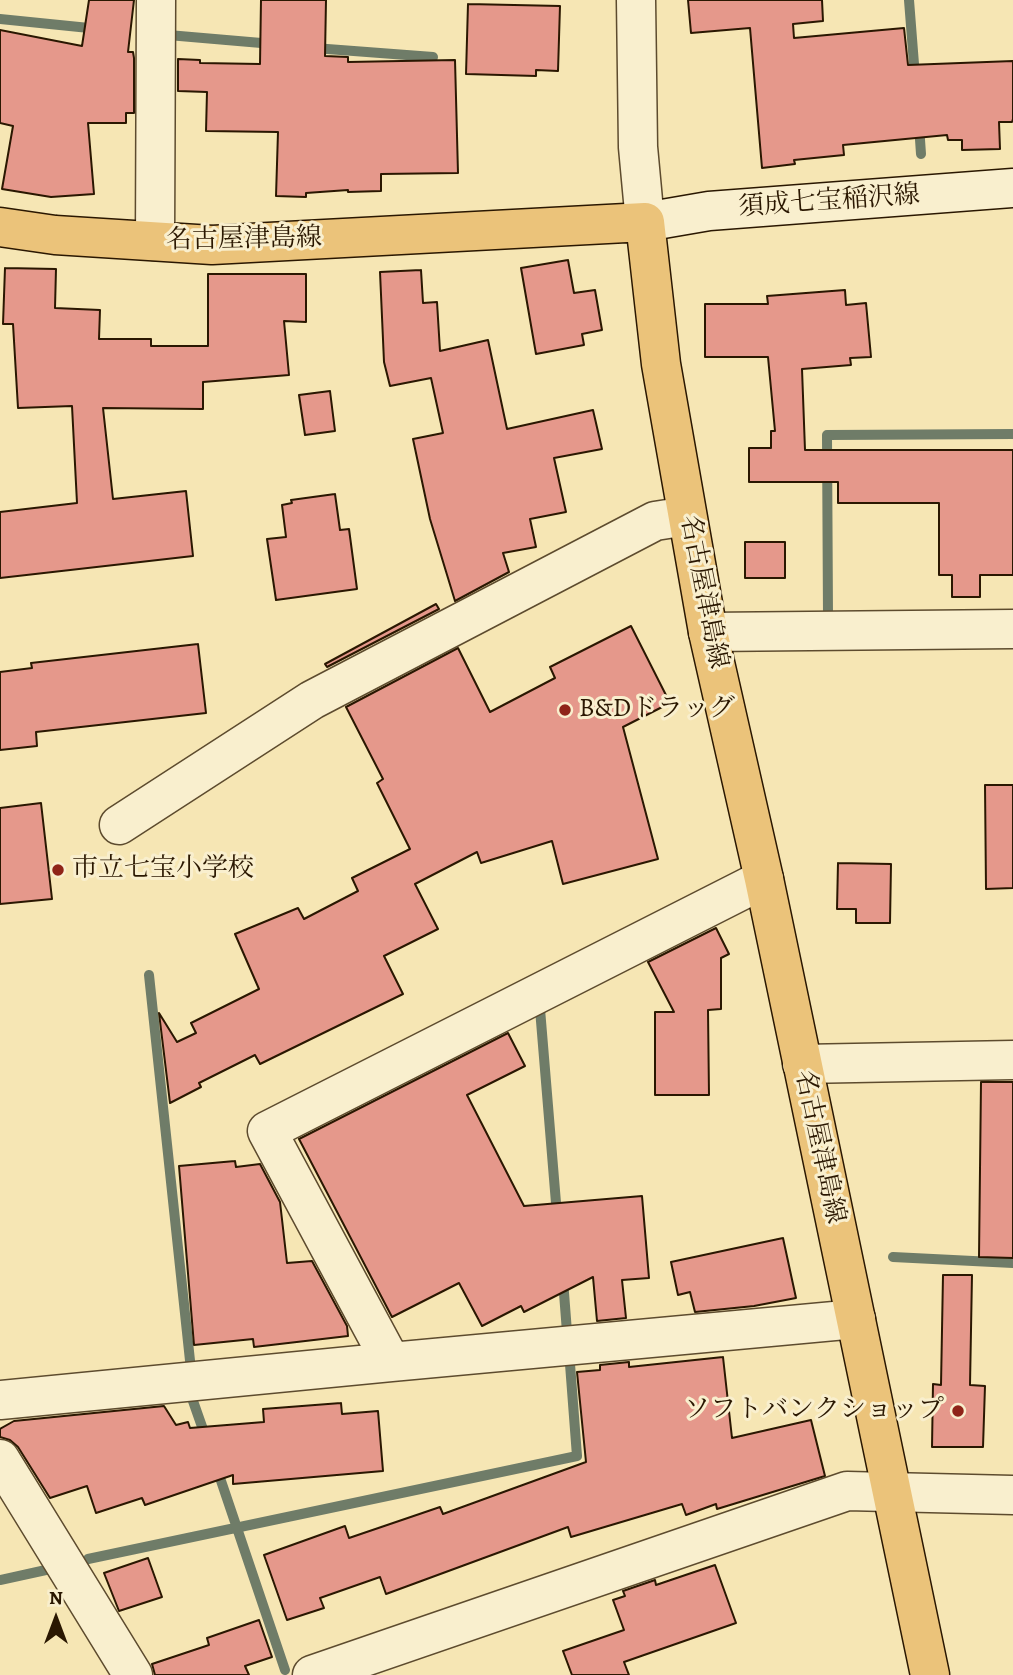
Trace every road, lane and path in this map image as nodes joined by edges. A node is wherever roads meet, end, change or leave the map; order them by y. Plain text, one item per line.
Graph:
1 (156, 0) edge
2 (636, 0) edge
3 (1013, 188) edge
4 (645, 222) junction
5 (0, 227) edge
6 (155, 241) junction
7 (687, 516) junction
8 (1013, 629) edge
9 (708, 632) junction
10 (119, 825) dead end
11 (764, 879) junction
12 (1013, 1060) edge
13 (802, 1064) junction
14 (856, 1319) junction
15 (391, 1362) junction
16 (0, 1400) edge
17 (0, 1459) edge
18 (892, 1491) junction
19 (1013, 1495) edge
20 (133, 1675) edge
21 (312, 1675) edge
22 (930, 1675) edge

1 - 6 street
2 - 4 street
3 - 4 street, 須成七宝稲沢線
4 - 6 main road, 名古屋津島線
4 - 7 main road, 名古屋津島線
5 - 6 main road, 名古屋津島線
7 - 9 main road, 名古屋津島線
7 - 10 street
8 - 9 street
9 - 11 main road, 名古屋津島線
11 - 13 main road, 名古屋津島線
11 - 15 street
12 - 13 street
13 - 14 main road, 名古屋津島線
14 - 15 street
14 - 18 main road, 名古屋津島線
15 - 16 street
17 - 20 street
18 - 19 street
18 - 21 street
18 - 22 main road, 名古屋津島線

